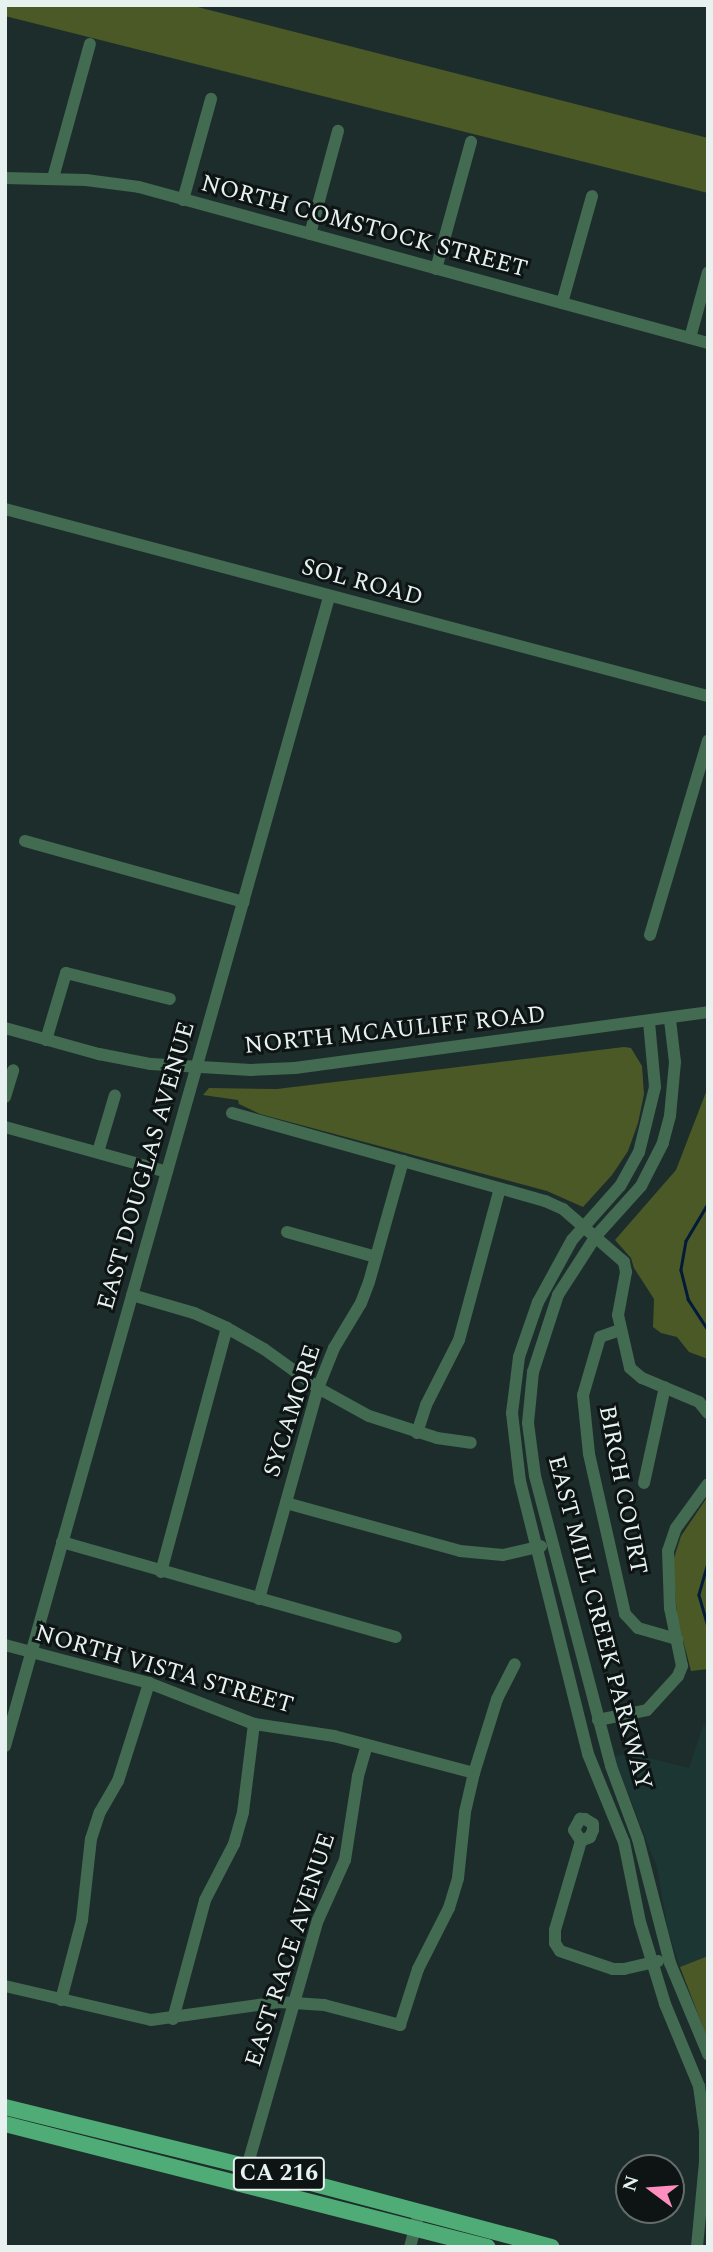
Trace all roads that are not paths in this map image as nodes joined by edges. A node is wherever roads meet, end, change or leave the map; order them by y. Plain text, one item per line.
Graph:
1 (90, 44) dead end
2 (211, 99) dead end
3 (338, 131) dead end
4 (471, 142) dead end
5 (5, 178) edge
6 (53, 178) junction
7 (592, 196) dead end
8 (183, 200) junction
9 (310, 234) junction
10 (436, 269) junction
11 (708, 272) edge
12 (562, 303) junction
13 (690, 338) junction
14 (708, 343) edge
15 (5, 509) edge
16 (329, 597) junction
17 (708, 696) edge
18 (708, 740) edge
19 (25, 841) dead end
20 (244, 902) junction
21 (650, 935) dead end
22 (170, 999) dead end
23 (708, 1012) edge
24 (670, 1020) junction
25 (649, 1022) junction
26 (5, 1028) edge
27 (46, 1040) junction
28 (197, 1069) junction
29 (13, 1070) dead end
30 (115, 1095) dead end
31 (5, 1097) edge
32 (232, 1113) dead end
33 (5, 1127) edge
34 (98, 1152) junction
35 (403, 1161) junction
36 (167, 1172) junction
37 (500, 1188) junction
38 (583, 1226) junction
39 (287, 1232) dead end
40 (596, 1236) junction
41 (376, 1257) junction
42 (132, 1295) junction
43 (228, 1328) junction
44 (620, 1329) junction
45 (665, 1387) junction
46 (318, 1388) junction
47 (708, 1413) edge
48 (417, 1433) junction
49 (471, 1443) dead end
50 (644, 1483) dead end
51 (708, 1485) edge
52 (286, 1503) junction
53 (62, 1542) junction
54 (551, 1544) junction
55 (535, 1548) junction
56 (161, 1572) junction
57 (260, 1599) junction
58 (396, 1637) dead end
59 (677, 1639) junction
60 (5, 1645) edge
61 (31, 1653) junction
62 (515, 1664) dead end
63 (149, 1683) junction
64 (598, 1720) junction
65 (254, 1724) junction
66 (367, 1745) junction
67 (5, 1746) edge
68 (474, 1773) junction
69 (581, 1841) dead end
70 (653, 1961) junction
71 (5, 1986) edge
72 (680, 1992) junction
73 (61, 2000) junction
74 (294, 2003) junction
75 (173, 2019) junction
76 (708, 2054) edge
77 (5, 2107) edge
78 (5, 2124) edge
79 (247, 2167) junction
80 (420, 2210) junction
81 (416, 2227) junction
82 (410, 2247) edge
83 (488, 2247) edge
84 (552, 2247) edge
85 (697, 2247) edge

1 - 6 street
2 - 8 street
3 - 9 street
4 - 10 street
5 - 6 street, NORTH COMSTOCK STREET
6 - 8 street, NORTH COMSTOCK STREET
7 - 12 street
8 - 9 street, NORTH COMSTOCK STREET
9 - 10 street, NORTH COMSTOCK STREET
10 - 12 street, NORTH COMSTOCK STREET
11 - 13 street
12 - 13 street, NORTH COMSTOCK STREET
13 - 14 street, NORTH COMSTOCK STREET
15 - 16 street, SOL ROAD
16 - 17 street, SOL ROAD
16 - 20 street, EAST DOUGLAS AVENUE
18 - 21 street
19 - 20 street
20 - 28 street, EAST DOUGLAS AVENUE
22 - 27 street
23 - 24 street, NORTH MCAULIFF ROAD
24 - 25 street, NORTH MCAULIFF ROAD
24 - 40 street, EAST MILL CREEK PARKWAY
25 - 28 street, NORTH MCAULIFF ROAD
25 - 38 street, EAST MILL CREEK PARKWAY
26 - 27 street, NORTH MCAULIFF ROAD
27 - 28 street, NORTH MCAULIFF ROAD
28 - 36 street, EAST DOUGLAS AVENUE
29 - 31 street
30 - 34 street
32 - 35 street
33 - 34 street
34 - 36 street
35 - 37 street
35 - 41 street, SYCAMORE
36 - 42 street, EAST DOUGLAS AVENUE
37 - 38 street
37 - 48 street
38 - 40 street
38 - 55 street, EAST MILL CREEK PARKWAY
39 - 41 street
40 - 44 street
40 - 54 street, EAST MILL CREEK PARKWAY
41 - 46 street, SYCAMORE
42 - 43 street
42 - 53 street, EAST DOUGLAS AVENUE
43 - 46 street
43 - 56 street
44 - 45 street
44 - 59 street, BIRCH COURT
45 - 47 street
45 - 50 street
46 - 48 street
46 - 52 street, SYCAMORE
48 - 49 street
51 - 59 street
52 - 55 street
52 - 57 street, SYCAMORE
53 - 56 street
53 - 61 street, EAST DOUGLAS AVENUE
54 - 55 street
54 - 64 street, EAST MILL CREEK PARKWAY
55 - 70 street, EAST MILL CREEK PARKWAY
56 - 57 street
57 - 58 street
59 - 64 street
60 - 61 street, NORTH VISTA STREET
61 - 63 street, NORTH VISTA STREET
61 - 67 street, EAST DOUGLAS AVENUE
62 - 68 street
63 - 65 street, NORTH VISTA STREET
63 - 73 street
64 - 72 street, EAST MILL CREEK PARKWAY
65 - 66 street, NORTH VISTA STREET
65 - 75 street
66 - 68 street, NORTH VISTA STREET
66 - 74 street, EAST RACE AVENUE
68 - 74 street
69 - 70 street
70 - 72 street
70 - 85 street, EAST MILL CREEK PARKWAY
71 - 73 street
72 - 76 street, EAST MILL CREEK PARKWAY
73 - 75 street
74 - 75 street
74 - 79 street, EAST RACE AVENUE
77 - 79 main road, CA 216
78 - 81 main road, CA 216
79 - 80 main road, CA 216
80 - 81 street
80 - 84 main road, CA 216
81 - 82 street
81 - 83 main road, CA 216

